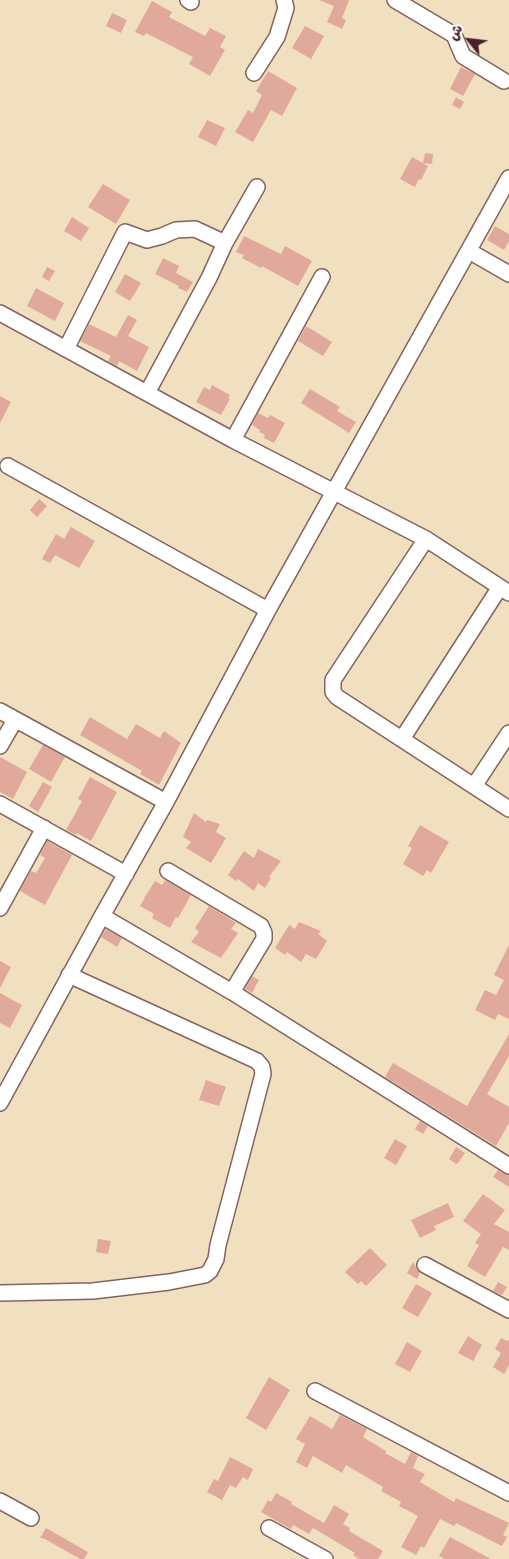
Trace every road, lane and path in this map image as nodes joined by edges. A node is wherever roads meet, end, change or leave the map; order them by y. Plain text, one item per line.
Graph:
1 (284, 0) edge
2 (395, 0) edge
3 (254, 73) dead end
4 (504, 81) dead end
5 (509, 178) edge
6 (257, 187) dead end
7 (225, 243) junction
8 (469, 250) junction
9 (509, 274) edge
10 (322, 277) dead end
11 (0, 313) edge
12 (66, 349) junction
13 (147, 393) junction
14 (233, 440) junction
15 (8, 466) dead end
16 (335, 491) junction
17 (426, 539) junction
18 (504, 590) edge
19 (268, 610) junction
20 (0, 711) edge
21 (15, 720) junction
22 (509, 733) edge
23 (402, 739) junction
24 (0, 746) edge
25 (474, 786) junction
26 (166, 802) junction
27 (0, 804) edge
28 (509, 809) edge
29 (44, 828) junction
30 (168, 871) dead end
31 (126, 874) junction
32 (0, 908) edge
33 (102, 916) junction
34 (70, 975) junction
35 (232, 992) junction
36 (2, 1093) edge
37 (509, 1166) edge
38 (425, 1265) dead end
39 (0, 1293) edge
40 (509, 1310) edge
41 (315, 1391) dead end
42 (509, 1493) edge
43 (0, 1501) edge
44 (31, 1518) dead end
45 (269, 1528) dead end
46 (325, 1559) edge

1 - 3 street
2 - 4 street
5 - 8 street
6 - 7 street
7 - 12 street
7 - 13 street
8 - 9 street
8 - 16 street
10 - 14 street
11 - 12 street
12 - 13 street
13 - 14 street
14 - 16 street
15 - 19 street
16 - 17 street
16 - 19 street
17 - 18 street
17 - 23 street
18 - 23 street
19 - 26 street
20 - 21 street
21 - 24 street
21 - 26 street
22 - 25 street
23 - 25 street
25 - 28 street
26 - 31 street
27 - 29 street
29 - 31 street
29 - 32 street
30 - 35 street
31 - 33 street
33 - 34 street
33 - 35 street
34 - 36 street
34 - 39 street
35 - 37 street
38 - 40 street
41 - 42 street
43 - 44 street
45 - 46 street

